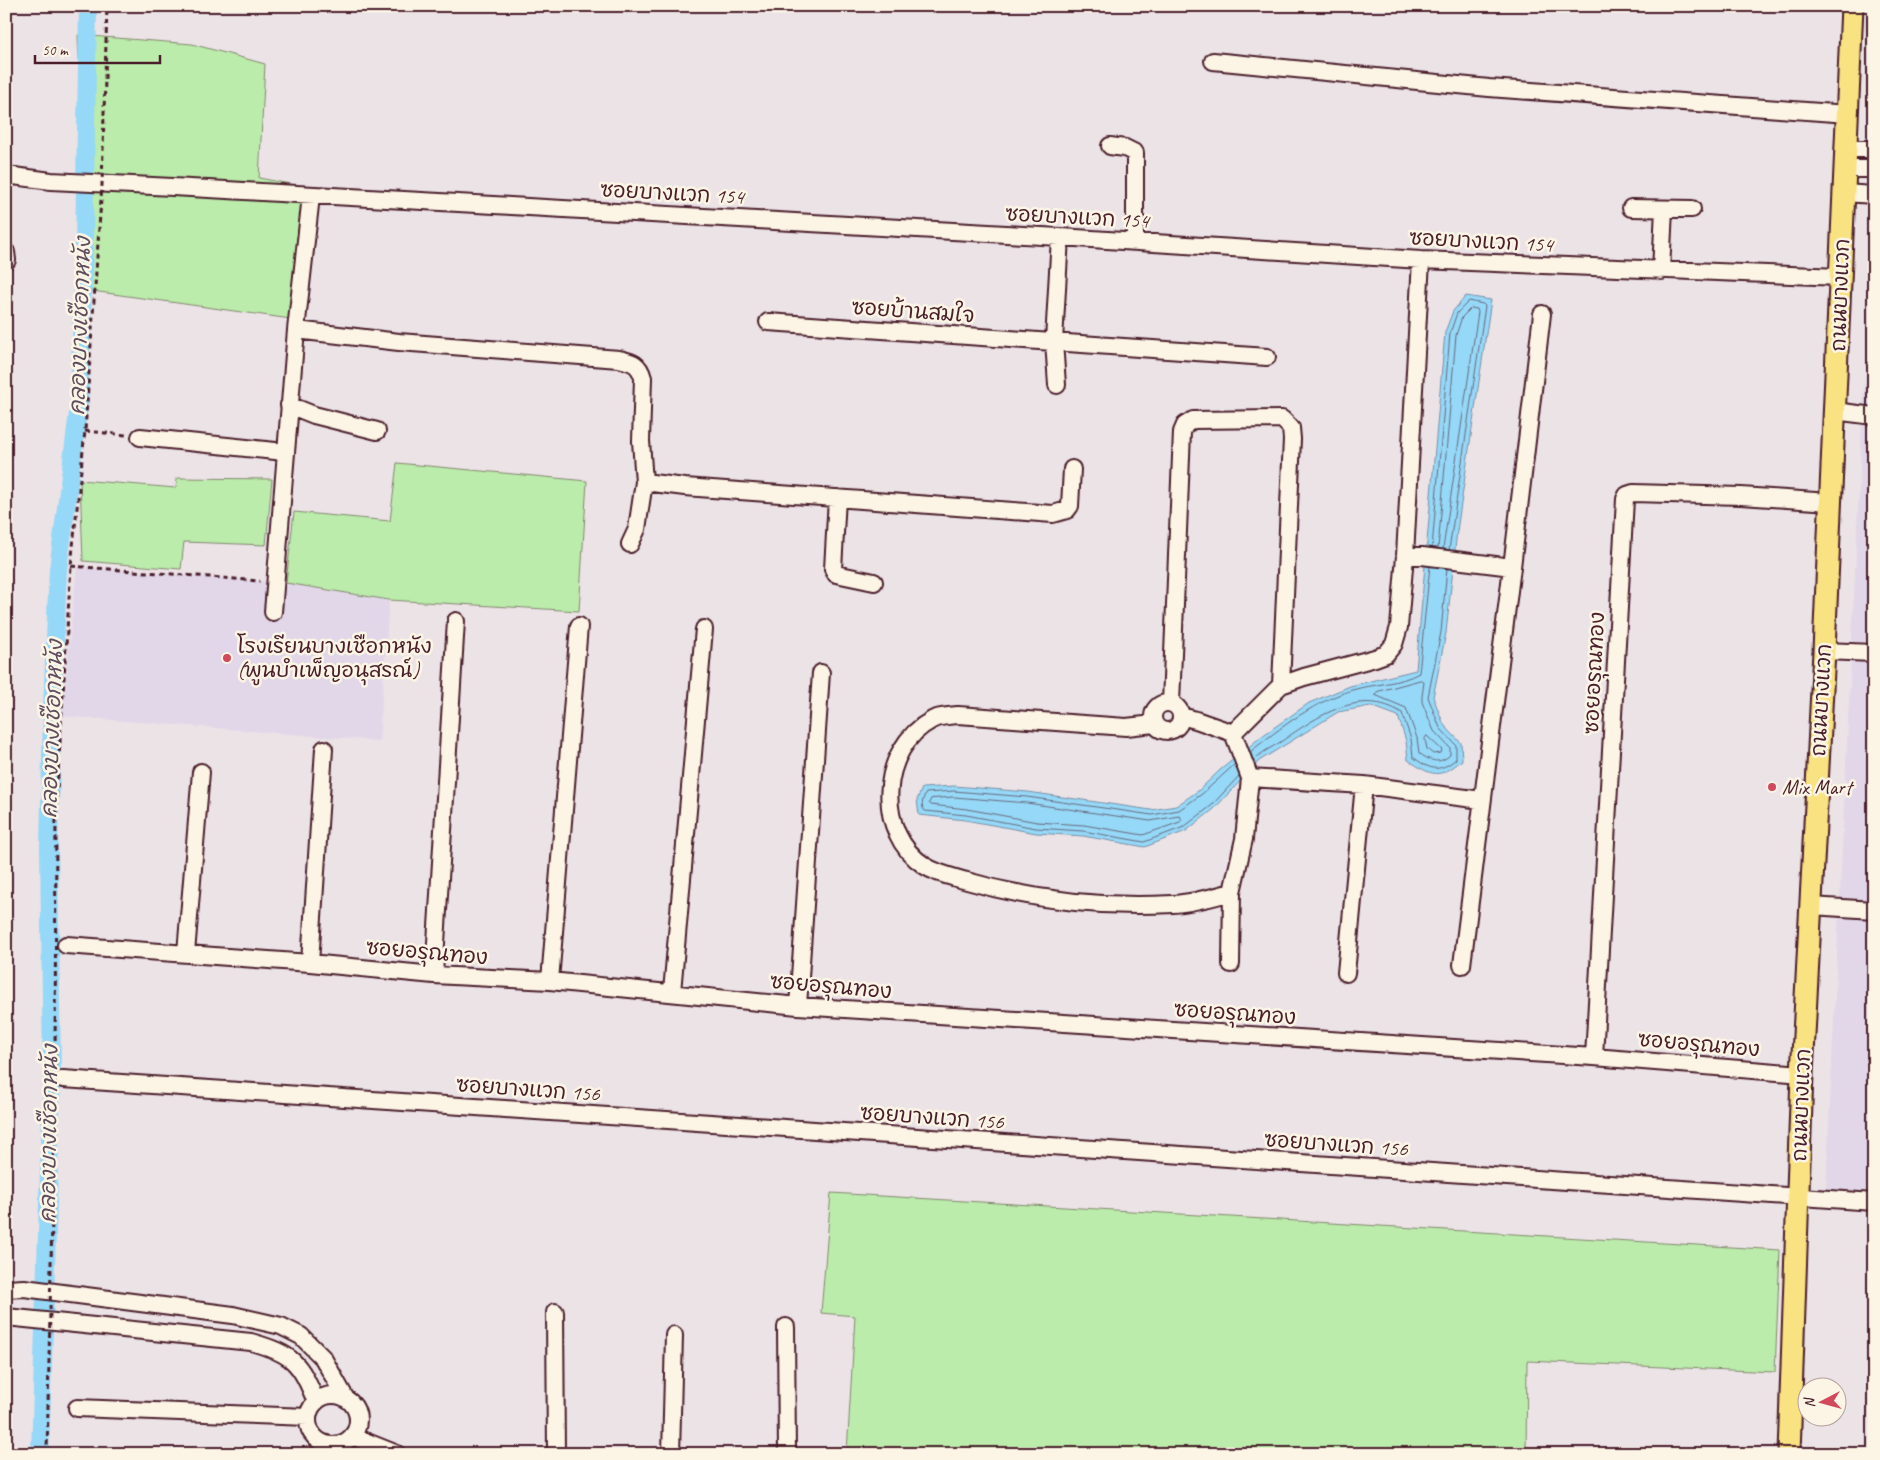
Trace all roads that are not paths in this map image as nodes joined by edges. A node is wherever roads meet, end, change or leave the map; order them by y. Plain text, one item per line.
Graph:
1 (1847, 7) edge
2 (1213, 61) dead end
3 (1848, 114) junction
4 (1110, 146) dead end
5 (1874, 149) edge
6 (1846, 159) junction
7 (1874, 169) edge
8 (6, 175) edge
9 (1844, 193) junction
10 (1874, 195) edge
11 (311, 196) junction
12 (1631, 208) dead end
13 (1664, 209) junction
14 (1692, 209) dead end
15 (1060, 236) junction
16 (1135, 242) junction
17 (6, 252) edge
18 (7, 260) edge
19 (1421, 260) junction
20 (1661, 271) junction
21 (1840, 277) junction
22 (1542, 314) dead end
23 (768, 322) dead end
24 (296, 330) junction
25 (1054, 341) junction
26 (1267, 357) dead end
27 (1057, 384) dead end
28 (289, 405) junction
29 (1834, 411) junction
30 (1874, 416) edge
31 (378, 431) dead end
32 (140, 437) road end
33 (285, 452) junction
34 (1072, 469) dead end
35 (644, 482) junction
36 (837, 498) junction
37 (1830, 502) junction
38 (630, 544) dead end
39 (1405, 556) junction
40 (1512, 567) junction
41 (874, 582) dead end
42 (273, 612) dead end
43 (456, 621) dead end
44 (579, 626) dead end
45 (704, 629) dead end
46 (1824, 651) junction
47 (1874, 653) edge
48 (821, 674) dead end
49 (1281, 685) junction
50 (1171, 703) junction
51 (1181, 716) junction
52 (1154, 724) junction
53 (1233, 734) junction
54 (324, 749) dead end
55 (202, 772) dead end
56 (1250, 776) junction
57 (1364, 784) junction
58 (1482, 800) junction
59 (1232, 892) junction
60 (1811, 906) junction
61 (1874, 910) edge
62 (66, 945) dead end
63 (186, 953) junction
64 (310, 963) junction
65 (1232, 964) dead end
66 (1462, 965) dead end
67 (1346, 974) dead end
68 (434, 975) junction
69 (550, 982) junction
70 (672, 992) junction
71 (798, 1006) junction
72 (1594, 1057) junction
73 (1802, 1074) junction
74 (63, 1079) dead end
75 (1798, 1195) junction
76 (1874, 1202) edge
77 (6, 1288) edge
78 (555, 1312) dead end
79 (6, 1317) edge
80 (786, 1327) dead end
81 (674, 1335) dead end
82 (346, 1400) junction
83 (77, 1408) dead end
84 (312, 1409) junction
85 (352, 1436) junction
86 (331, 1450) edge
87 (397, 1454) edge
88 (556, 1454) edge
89 (671, 1454) edge
90 (787, 1454) edge
91 (1789, 1454) edge

1 - 3 main road, ถนนบางแวก
2 - 3 street
3 - 6 main road, ถนนบางแวก
4 - 16 street
5 - 6 street
6 - 7 street
6 - 9 main road, ถนนบางแวก
8 - 11 street, ซอยบางแวก 154
9 - 10 street
9 - 21 main road, ถนนบางแวก
11 - 15 street, ซอยบางแวก 154
11 - 24 street
12 - 13 street
13 - 14 street
13 - 20 street
15 - 16 street, ซอยบางแวก 154
15 - 25 street
16 - 19 street, ซอยบางแวก 154
17 - 18 street
19 - 20 street, ซอยบางแวก 154
19 - 39 street
20 - 21 street, ซอยบางแวก 154
21 - 29 main road, ถนนบางแวก
22 - 40 street
23 - 25 street, ซอยบ้านสมใจ
24 - 28 street
24 - 35 street
25 - 26 street, ซอยบ้านสมใจ
25 - 27 street
28 - 31 street
28 - 33 street
29 - 30 street
29 - 37 main road, ถนนบางแวก
32 - 33 street
33 - 42 street
34 - 36 street
35 - 36 street
35 - 38 street
36 - 41 street
37 - 46 main road, ถนนบางแวก
37 - 72 street, ซอยอรุณทอง
39 - 40 street
39 - 49 street
40 - 58 street
43 - 68 street
44 - 69 street
45 - 70 street
46 - 47 street
46 - 60 main road, ถนนบางแวก
48 - 71 street
49 - 50 street
49 - 53 street
50 - 51 street
50 - 52 street
51 - 52 street
51 - 53 street
52 - 59 street
53 - 56 street
54 - 64 street
55 - 63 street
56 - 57 street
56 - 59 street
57 - 58 street
57 - 67 street
58 - 66 street
59 - 65 street
60 - 61 street
60 - 73 main road, ถนนบางแวก
62 - 63 street, ซอยอรุณทอง
63 - 64 street, ซอยอรุณทอง
64 - 68 street, ซอยอรุณทอง
68 - 69 street, ซอยอรุณทอง
69 - 70 street, ซอยอรุณทอง
70 - 71 street, ซอยอรุณทอง
71 - 72 street, ซอยอรุณทอง
72 - 73 street, ซอยอรุณทอง
73 - 75 main road, ถนนบางแวก
74 - 75 street, ซอยบางแวก 156
75 - 76 street, ซอยบางแวก 156
75 - 91 main road, ถนนบางแวก
77 - 82 street
78 - 88 street
79 - 84 street
80 - 90 street
81 - 89 street
82 - 84 street
82 - 85 street
83 - 84 street
84 - 86 street
85 - 86 street
85 - 87 street

